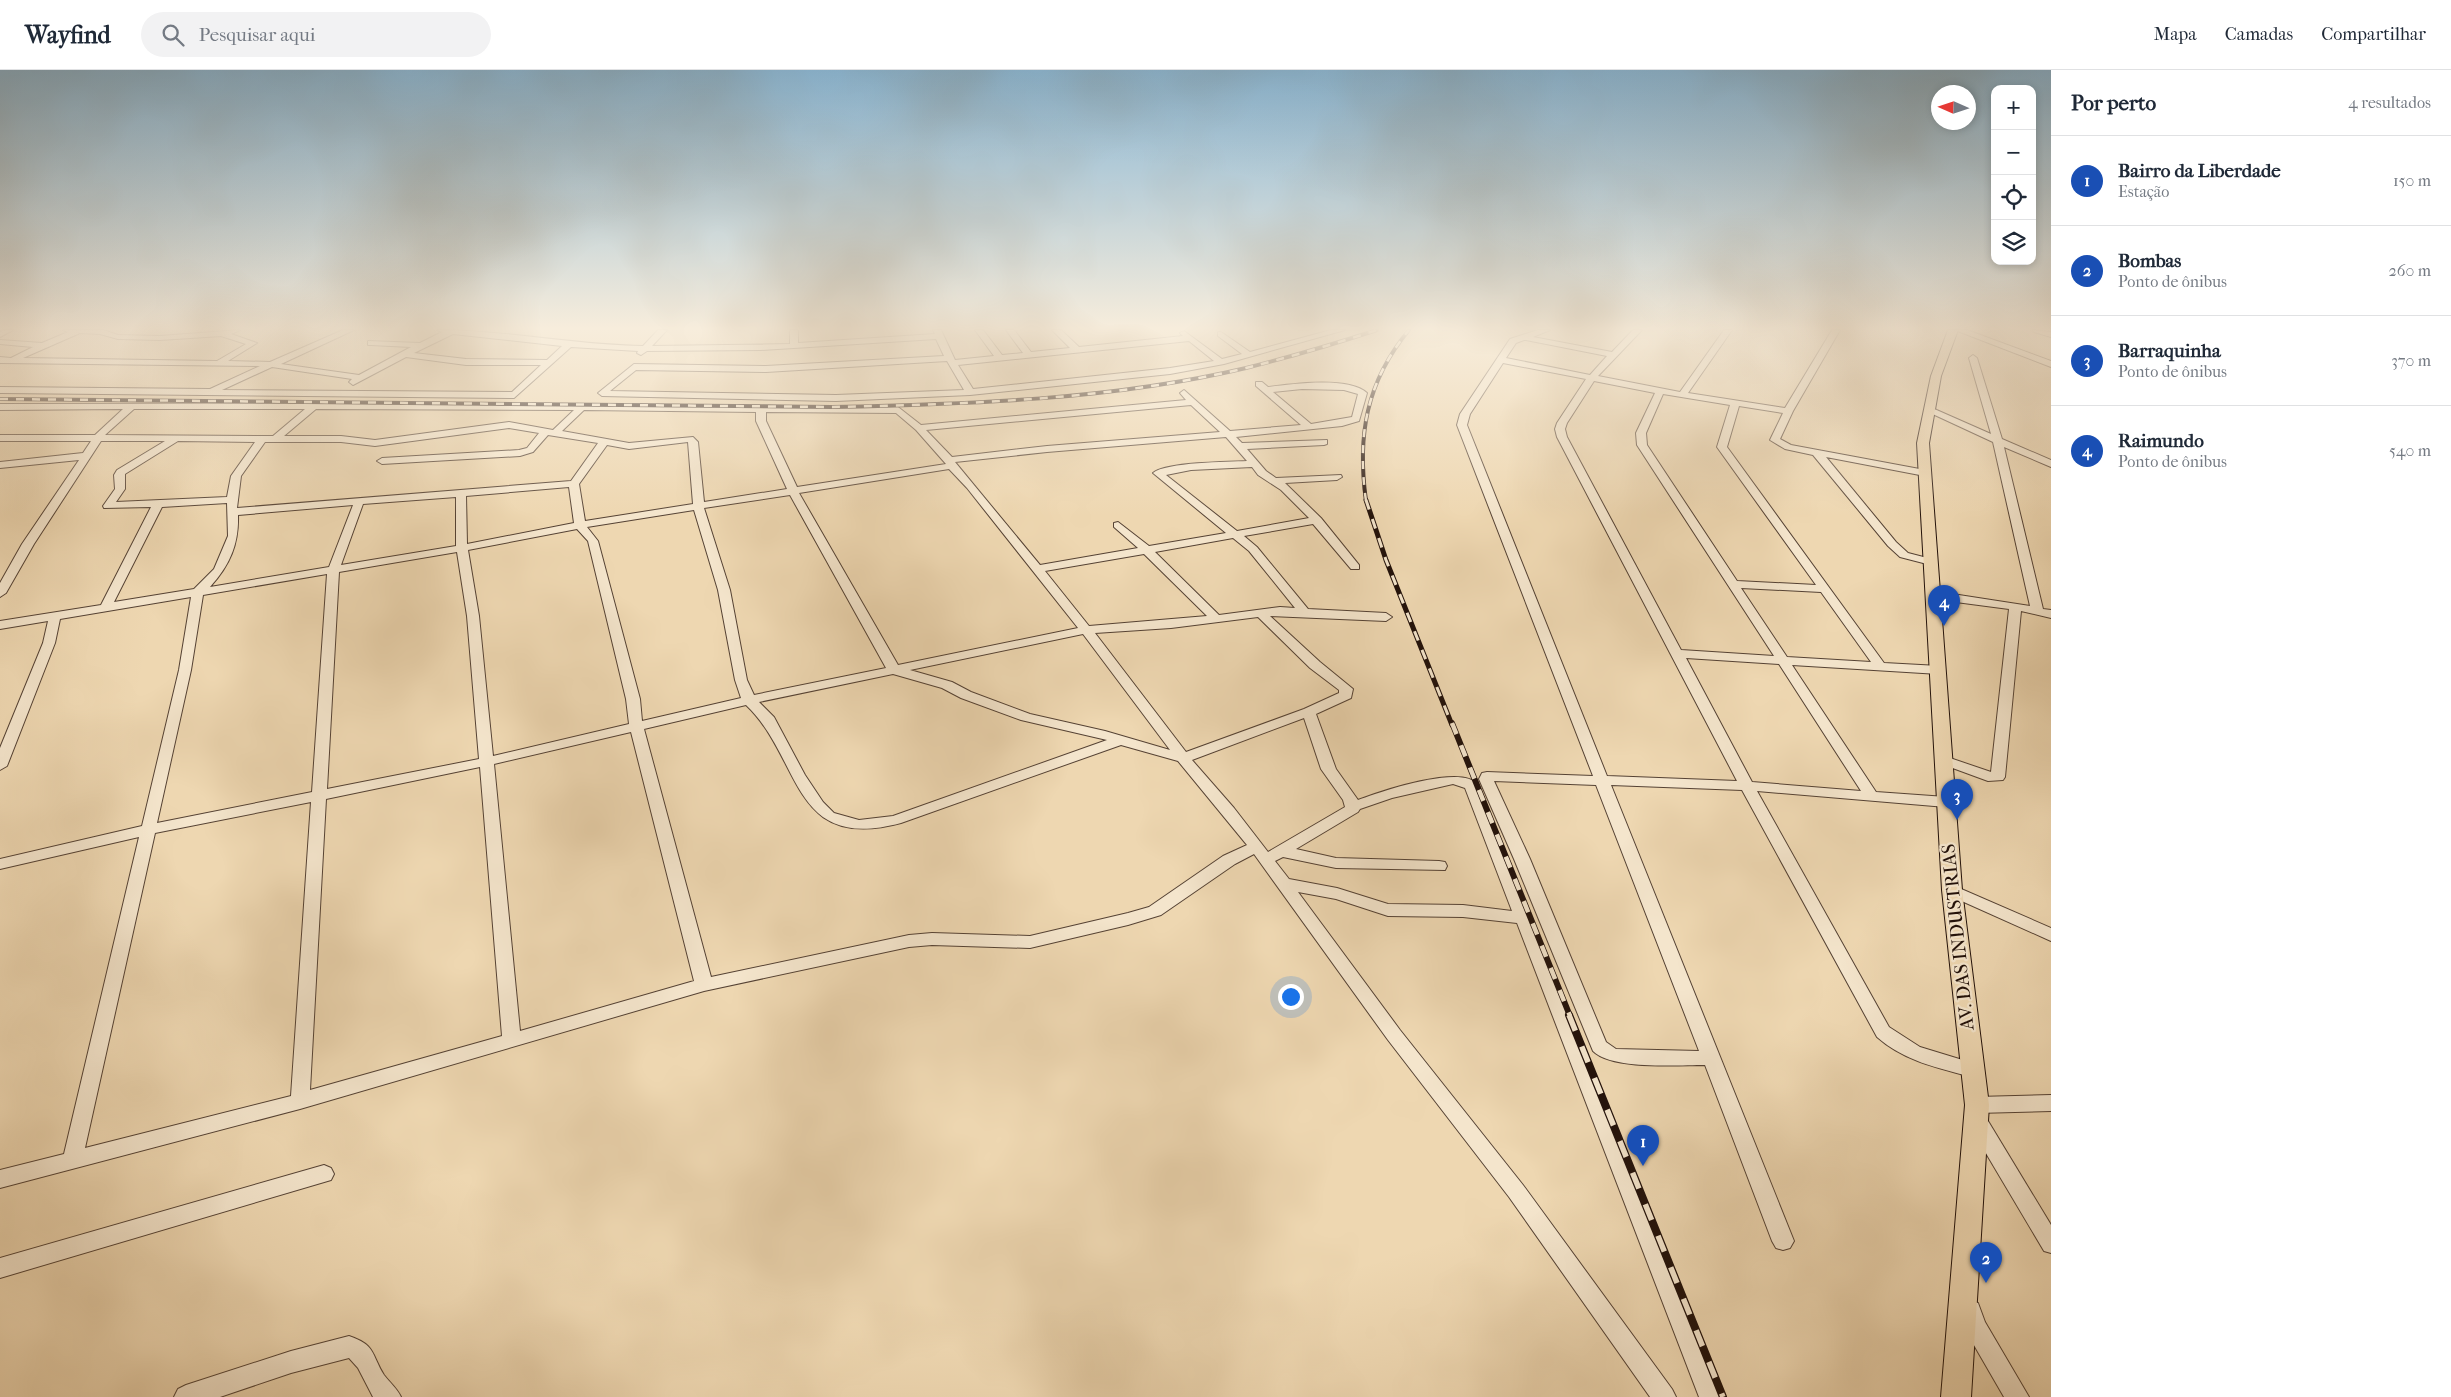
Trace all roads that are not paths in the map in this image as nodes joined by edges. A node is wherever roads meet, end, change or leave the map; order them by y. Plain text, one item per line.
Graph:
1 (200, 392) edge
2 (208, 392) joint
3 (338, 392) joint
4 (518, 392) edge
5 (603, 392) edge
6 (970, 392) edge
7 (1270, 392) edge
8 (1361, 392) edge
9 (1478, 392) edge
10 (1582, 392) edge
11 (1660, 392) edge
12 (1667, 392) edge
13 (1799, 392) edge
14 (1933, 392) edge
15 (1983, 392) edge
16 (1184, 393) dead end
17 (1683, 394) joint
18 (1194, 402) junction
19 (1734, 403) junction
20 (489, 406) junction
21 (0, 407) edge
22 (131, 407) junction
23 (313, 407) junction
24 (581, 408) junction
25 (761, 409) junction
26 (1929, 410) junction
27 (1788, 411) junction
28 (514, 425) junction
29 (1309, 427) junction
30 (919, 428) junction
31 (551, 432) junction
32 (1228, 434) junction
33 (1, 439) edge
34 (100, 439) junction
35 (174, 440) junction
36 (262, 440) junction
37 (274, 440) junction
38 (1998, 441) junction
39 (604, 442) junction
40 (1324, 442) dead end
41 (1240, 446) junction
42 (1817, 453) junction
43 (87, 456) junction
44 (382, 461) dead end
45 (951, 463) junction
46 (0, 464) edge
47 (1254, 464) junction
48 (2051, 464) edge
49 (1925, 473) junction
50 (1337, 477) dead end
51 (1272, 481) junction
52 (574, 484) junction
53 (461, 493) junction
54 (794, 493) junction
55 (232, 500) junction
56 (359, 502) junction
57 (158, 504) junction
58 (699, 508) junction
59 (232, 512) junction
60 (1317, 520) junction
61 (580, 525) junction
62 (1118, 525) dead end
63 (1236, 534) junction
64 (462, 548) junction
65 (1149, 551) junction
66 (1931, 562) junction
67 (1355, 567) dead end
68 (1037, 569) junction
69 (332, 570) junction
70 (1732, 584) junction
71 (1825, 589) junction
72 (198, 592) junction
73 (0, 593) edge
74 (1933, 595) junction
75 (2015, 606) junction
76 (106, 607) junction
77 (2037, 609) junction
78 (1304, 612) junction
79 (1260, 614) junction
80 (2051, 614) edge
81 (55, 616) junction
82 (1386, 616) dead end
83 (1217, 619) junction
84 (0, 625) edge
85 (1086, 630) junction
86 (1677, 654) junction
87 (1784, 661) junction
88 (1880, 666) junction
89 (894, 670) junction
90 (1939, 670) junction
91 (749, 700) junction
92 (1309, 712) junction
93 (636, 726) junction
94 (1121, 740) junction
95 (1183, 758) junction
96 (1944, 760) junction
97 (486, 762) junction
98 (0, 766) edge
99 (1600, 780) junction
100 (1746, 786) junction
101 (1871, 794) junction
102 (319, 796) junction
103 (1946, 802) junction
104 (1354, 806) junction
105 (147, 830) junction
106 (1281, 851) junction
107 (1261, 854) junction
108 (0, 864) edge
109 (1439, 866) dead end
110 (1284, 884) junction
111 (1952, 890) junction
112 (1524, 918) junction
113 (2051, 935) edge
114 (704, 985) junction
115 (512, 1041) junction
116 (1710, 1058) junction
117 (1972, 1070) junction
118 (300, 1101) junction
119 (2051, 1103) edge
120 (1976, 1112) junction
121 (73, 1158) junction
122 (324, 1174) dead end
123 (0, 1179) edge
124 (1783, 1241) dead end
125 (2051, 1244) edge
126 (0, 1268) edge
127 (1965, 1293) junction
128 (186, 1397) edge
129 (389, 1397) edge
130 (1664, 1397) edge
131 (1712, 1397) edge
132 (1956, 1397) edge
133 (2017, 1397) edge

1 - 2 street
2 - 3 street
3 - 4 street
5 - 6 street
7 - 29 street
8 - 29 street
9 - 99 street
10 - 86 street
11 - 70 street
12 - 17 street
13 - 27 street
14 - 26 main road, AV. DAS INDUSTRIAS
15 - 38 street
16 - 18 street
17 - 19 street
18 - 30 street
18 - 32 street
19 - 27 street
19 - 71 street
20 - 23 street
20 - 24 street
20 - 28 street
21 - 22 street
22 - 23 street
22 - 34 street
23 - 37 street
24 - 25 street
24 - 31 street
25 - 30 street
25 - 54 street
26 - 38 street
26 - 49 main road, AV. DAS INDUSTRIAS
27 - 42 street
28 - 31 street
28 - 37 street
29 - 32 street
30 - 45 street
31 - 39 street
31 - 44 street
32 - 41 street
32 - 45 street
33 - 34 street
34 - 35 street
34 - 43 street
35 - 36 street
35 - 57 street
36 - 37 street
36 - 55 street
38 - 48 street
38 - 77 street
39 - 52 street
39 - 58 street
40 - 41 street
41 - 47 street
42 - 49 street
42 - 66 street
43 - 46 street
43 - 73 street
45 - 54 street
45 - 68 street
47 - 51 street
47 - 63 street
49 - 66 main road, AV. DAS INDUSTRIAS
50 - 51 street
51 - 60 street
52 - 53 street
52 - 61 street
53 - 56 street
53 - 64 street
54 - 58 street
54 - 89 street
55 - 57 street
55 - 59 street
56 - 59 street
56 - 69 street
57 - 76 street
58 - 61 street
58 - 91 street
59 - 72 street
60 - 63 street
60 - 67 street
61 - 64 street
61 - 93 street
62 - 65 street
63 - 65 street
63 - 78 street
64 - 69 street
64 - 97 street
65 - 68 street
65 - 83 street
66 - 74 main road, AV. DAS INDUSTRIAS
68 - 85 street
69 - 72 street
69 - 102 street
70 - 71 street
70 - 87 street
71 - 88 street
72 - 76 street
72 - 105 street
74 - 75 street
74 - 90 main road, AV. DAS INDUSTRIAS
75 - 77 street
75 - 96 street
76 - 81 street
77 - 80 street
78 - 79 street
78 - 82 street
79 - 83 street
79 - 92 street
81 - 84 street
81 - 98 street
83 - 85 street
85 - 89 street
85 - 95 street
86 - 87 street
86 - 100 street
87 - 88 street
87 - 101 street
88 - 90 street
89 - 91 street
89 - 94 street
90 - 96 main road, AV. DAS INDUSTRIAS
91 - 93 street
91 - 94 street
92 - 95 street
92 - 104 street
93 - 97 street
93 - 114 street
94 - 95 street
95 - 107 street
96 - 103 main road, AV. DAS INDUSTRIAS
97 - 102 street
97 - 115 street
99 - 100 street
99 - 116 street
99 - 116 street
100 - 101 street
100 - 117 street
101 - 103 street
102 - 105 street
102 - 118 street
103 - 111 main road, AV. DAS INDUSTRIAS
104 - 106 street
104 - 112 street
105 - 108 street
105 - 121 street
106 - 107 street
106 - 109 street
107 - 110 street
107 - 114 street
110 - 112 street
110 - 130 street
111 - 113 street
111 - 117 main road, AV. DAS INDUSTRIAS
112 - 131 street
114 - 115 street
115 - 118 street
116 - 124 street
117 - 120 main road, AV. DAS INDUSTRIAS
118 - 121 street
119 - 120 street
120 - 125 street
120 - 127 main road, AV. DAS INDUSTRIAS
121 - 123 street
122 - 126 street
127 - 132 main road, AV. DAS INDUSTRIAS
127 - 133 street
128 - 129 street

